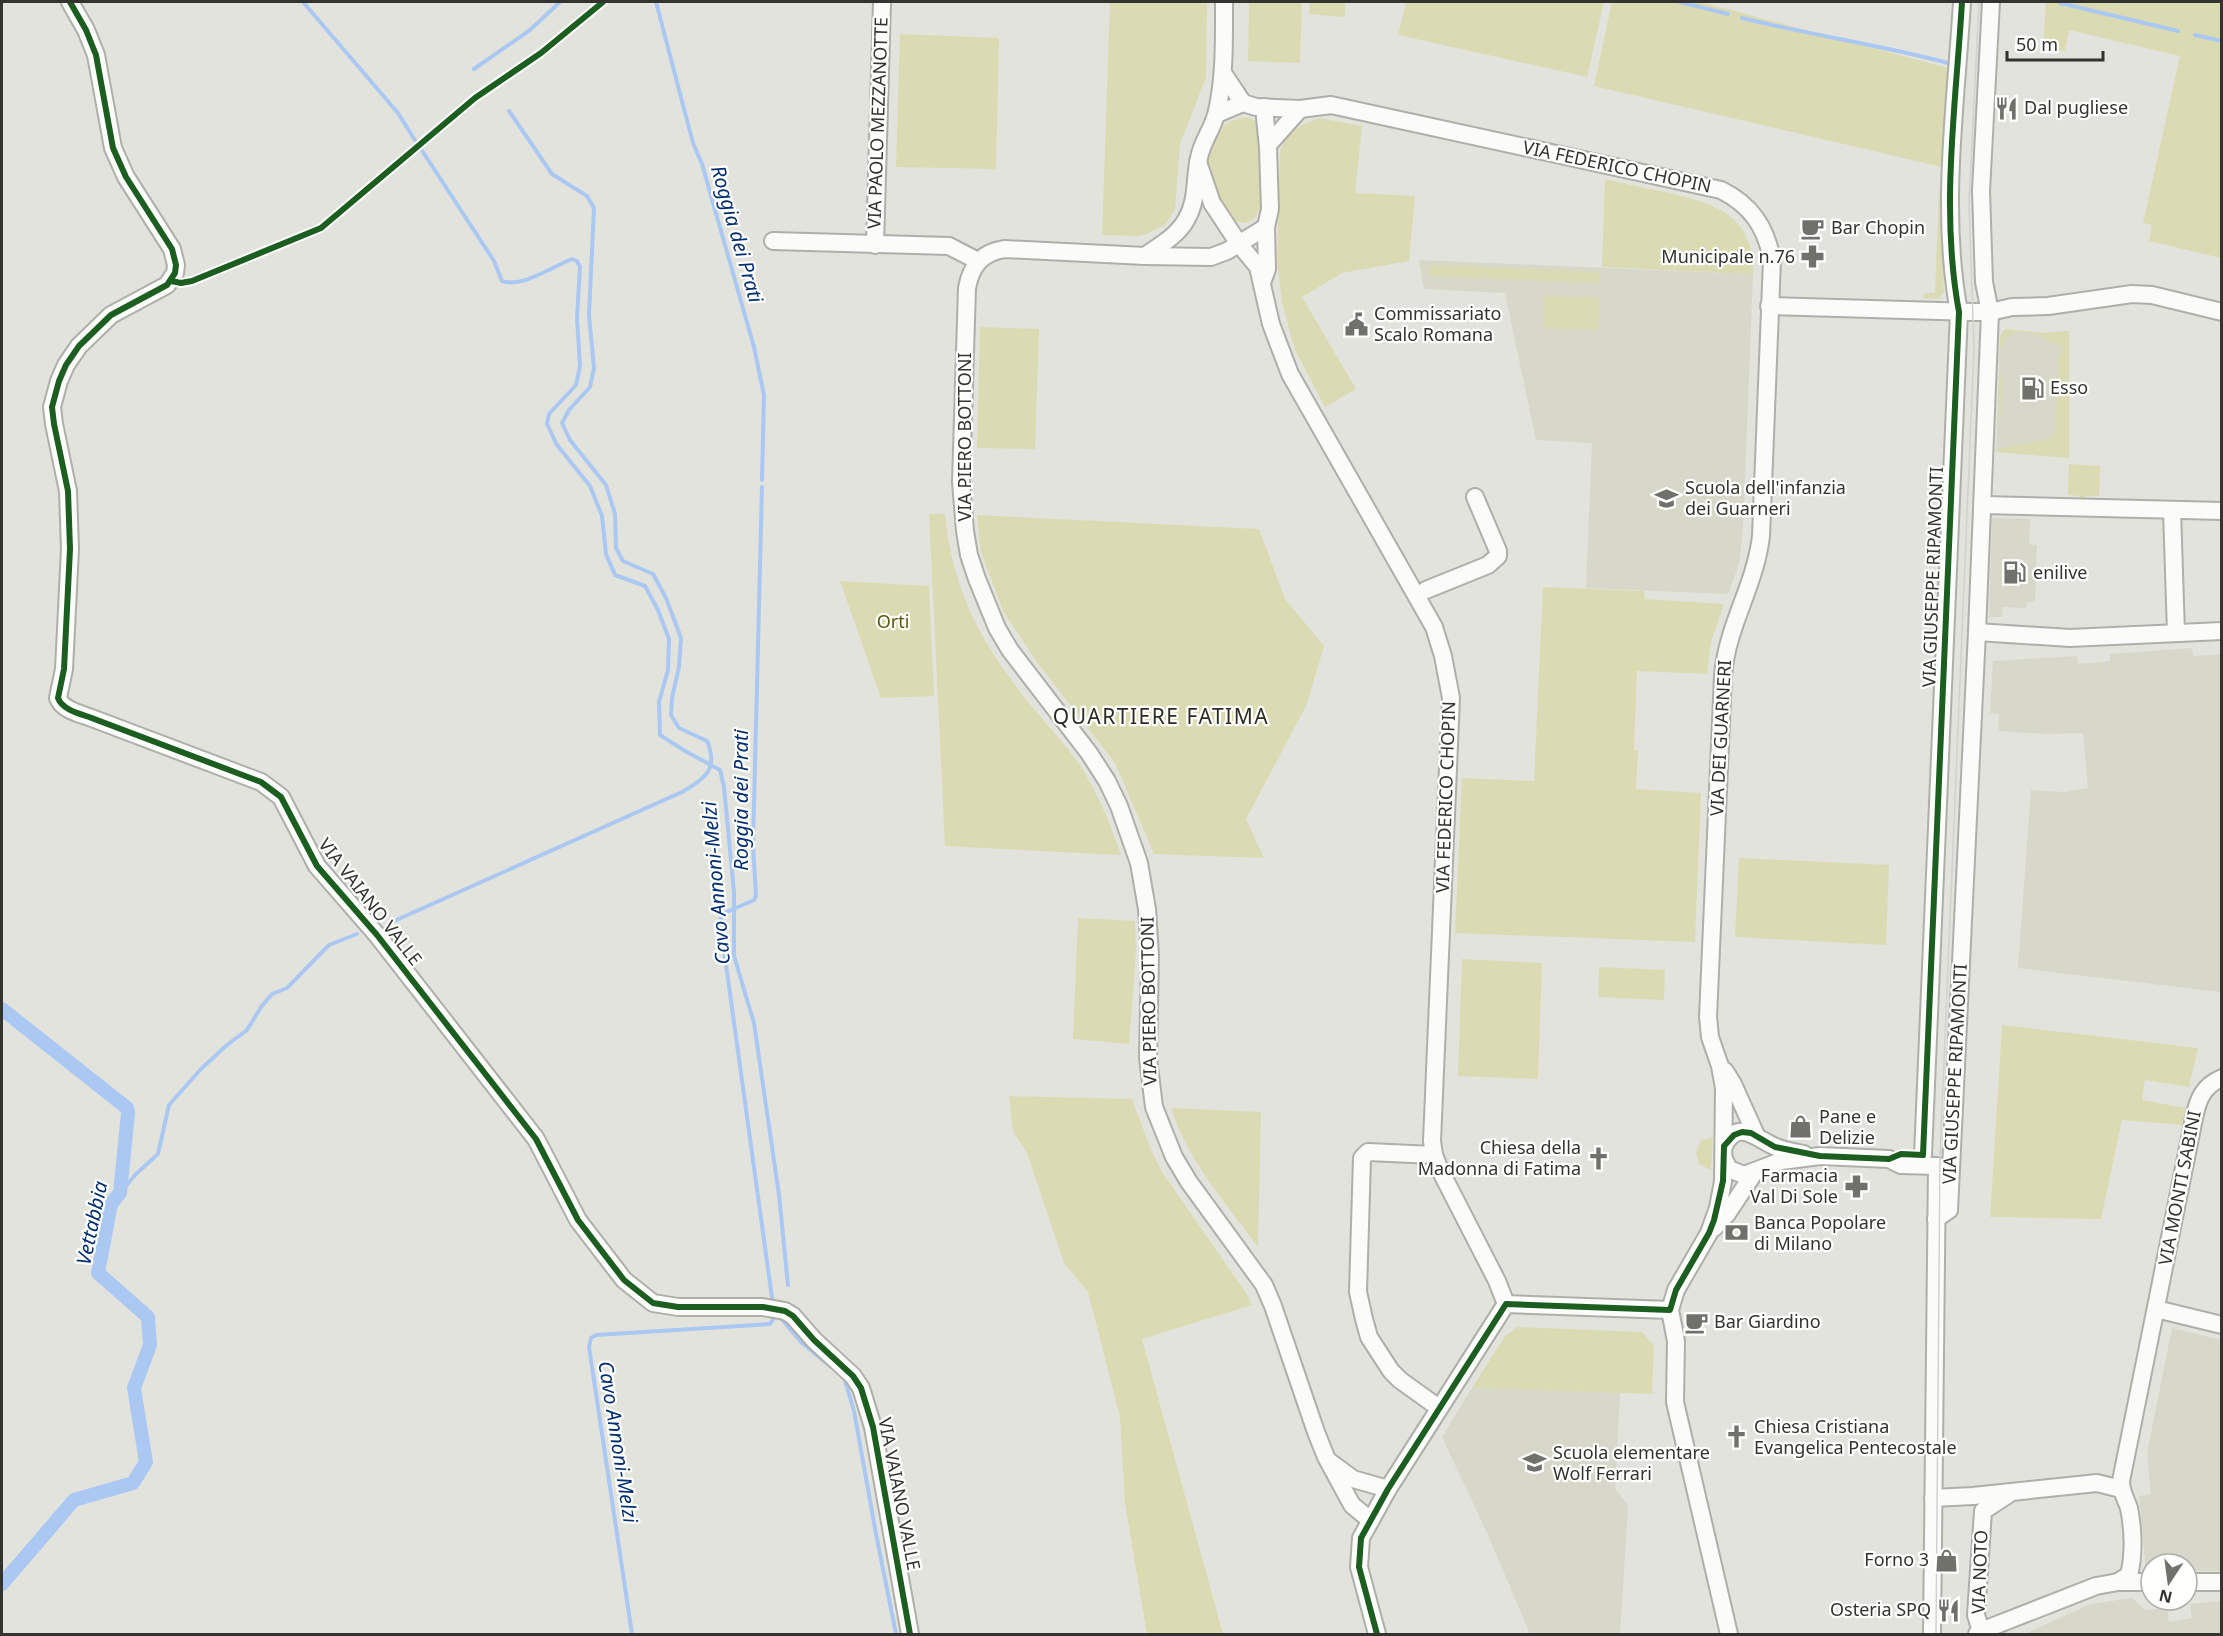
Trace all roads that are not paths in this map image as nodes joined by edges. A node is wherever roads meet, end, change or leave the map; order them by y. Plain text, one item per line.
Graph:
1 (70, 2) edge
2 (882, 2) edge
3 (1224, 2) edge
4 (1962, 2) edge
5 (1991, 2) edge
6 (1223, 73) junction
7 (1243, 103) junction
8 (1264, 107) junction
9 (1300, 109) junction
10 (1217, 114) junction
11 (1268, 144) junction
12 (1198, 162) junction
13 (1247, 235) junction
14 (773, 241) dead end
15 (875, 245) junction
16 (1145, 256) junction
17 (978, 261) junction
18 (1263, 281) junction
19 (1769, 306) junction
20 (1959, 312) junction
21 (1990, 312) junction
22 (2222, 312) edge
23 (1475, 497) dead end
24 (1983, 505) junction
25 (2172, 510) junction
26 (2222, 511) edge
27 (1426, 590) dead end
28 (2222, 631) edge
29 (1977, 632) junction
30 (2176, 633) junction
31 (1720, 1066) junction
32 (2222, 1077) edge
33 (1758, 1137) junction
34 (1724, 1153) junction
35 (1434, 1155) junction
36 (1923, 1155) junction
37 (1820, 1156) junction
38 (1889, 1159) junction
39 (1758, 1170) junction
40 (1944, 1171) junction
41 (1709, 1233) junction
42 (1506, 1304) junction
43 (2156, 1309) junction
44 (1670, 1310) junction
45 (2222, 1325) edge
46 (1439, 1408) junction
47 (1328, 1460) junction
48 (1388, 1489) junction
49 (2121, 1489) junction
50 (2012, 1492) junction
51 (1933, 1498) junction
52 (1370, 1520) junction
53 (2118, 1582) junction
54 (2139, 1582) edge
55 (2199, 1582) edge
56 (2222, 1582) edge
57 (1979, 1633) edge
58 (910, 1635) edge
59 (1377, 1635) edge
60 (1729, 1635) edge
61 (1932, 1635) edge

1 - 58 street, VIA VAIANO VALLE
2 - 15 street, VIA PAOLO MEZZANOTTE
3 - 6 street
4 - 20 street, VIA GIUSEPPE RIPAMONTI
5 - 21 street, VIA GIUSEPPE RIPAMONTI
6 - 7 street
6 - 10 street
7 - 8 street
7 - 10 street
8 - 9 street, VIA FEDERICO CHOPIN
8 - 11 street, VIA FEDERICO CHOPIN
9 - 11 street
9 - 19 street, VIA FEDERICO CHOPIN
10 - 12 street
11 - 13 street, VIA FEDERICO CHOPIN
12 - 13 street
12 - 16 street
13 - 16 street
13 - 18 street, VIA FEDERICO CHOPIN
13 - 18 street, VIA FEDERICO CHOPIN
14 - 15 street
15 - 17 street
16 - 17 street
17 - 47 street, VIA PIERO BOTTONI
18 - 35 street, VIA FEDERICO CHOPIN
19 - 20 street
19 - 31 street, VIA DEI GUARNERI
20 - 21 street
20 - 36 street, VIA GIUSEPPE RIPAMONTI
21 - 22 street
21 - 24 street, VIA GIUSEPPE RIPAMONTI
23 - 27 street
24 - 25 street
24 - 29 street, VIA GIUSEPPE RIPAMONTI
25 - 26 street
25 - 30 street
28 - 30 street
29 - 30 street
29 - 40 street, VIA GIUSEPPE RIPAMONTI
31 - 33 street, VIA DEI GUARNERI
31 - 34 street, VIA DEI GUARNERI
32 - 43 street, VIA MONTI SABINI
33 - 34 street
33 - 37 street
33 - 39 street
34 - 39 street
34 - 41 street, VIA DEI GUARNERI
35 - 42 street, VIA FEDERICO CHOPIN
35 - 46 street
36 - 38 street
36 - 40 street, VIA GIUSEPPE RIPAMONTI
37 - 38 street
37 - 39 street
38 - 40 street
39 - 41 street
40 - 51 street, VIA GIUSEPPE RIPAMONTI
41 - 44 street
42 - 44 street
42 - 46 street
43 - 45 street
43 - 49 street, VIA MONTI SABINI
44 - 60 street
46 - 48 street
47 - 48 street, VIA PIERO BOTTONI
47 - 52 street, VIA PIERO BOTTONI
48 - 52 street
49 - 50 street, VIA NOTO
49 - 53 street
50 - 51 street, VIA NOTO
50 - 57 street, VIA NOTO
51 - 61 street, VIA GIUSEPPE RIPAMONTI
52 - 59 street
53 - 54 street, VIA NOTO
53 - 57 street, VIA NOTO
55 - 56 street

